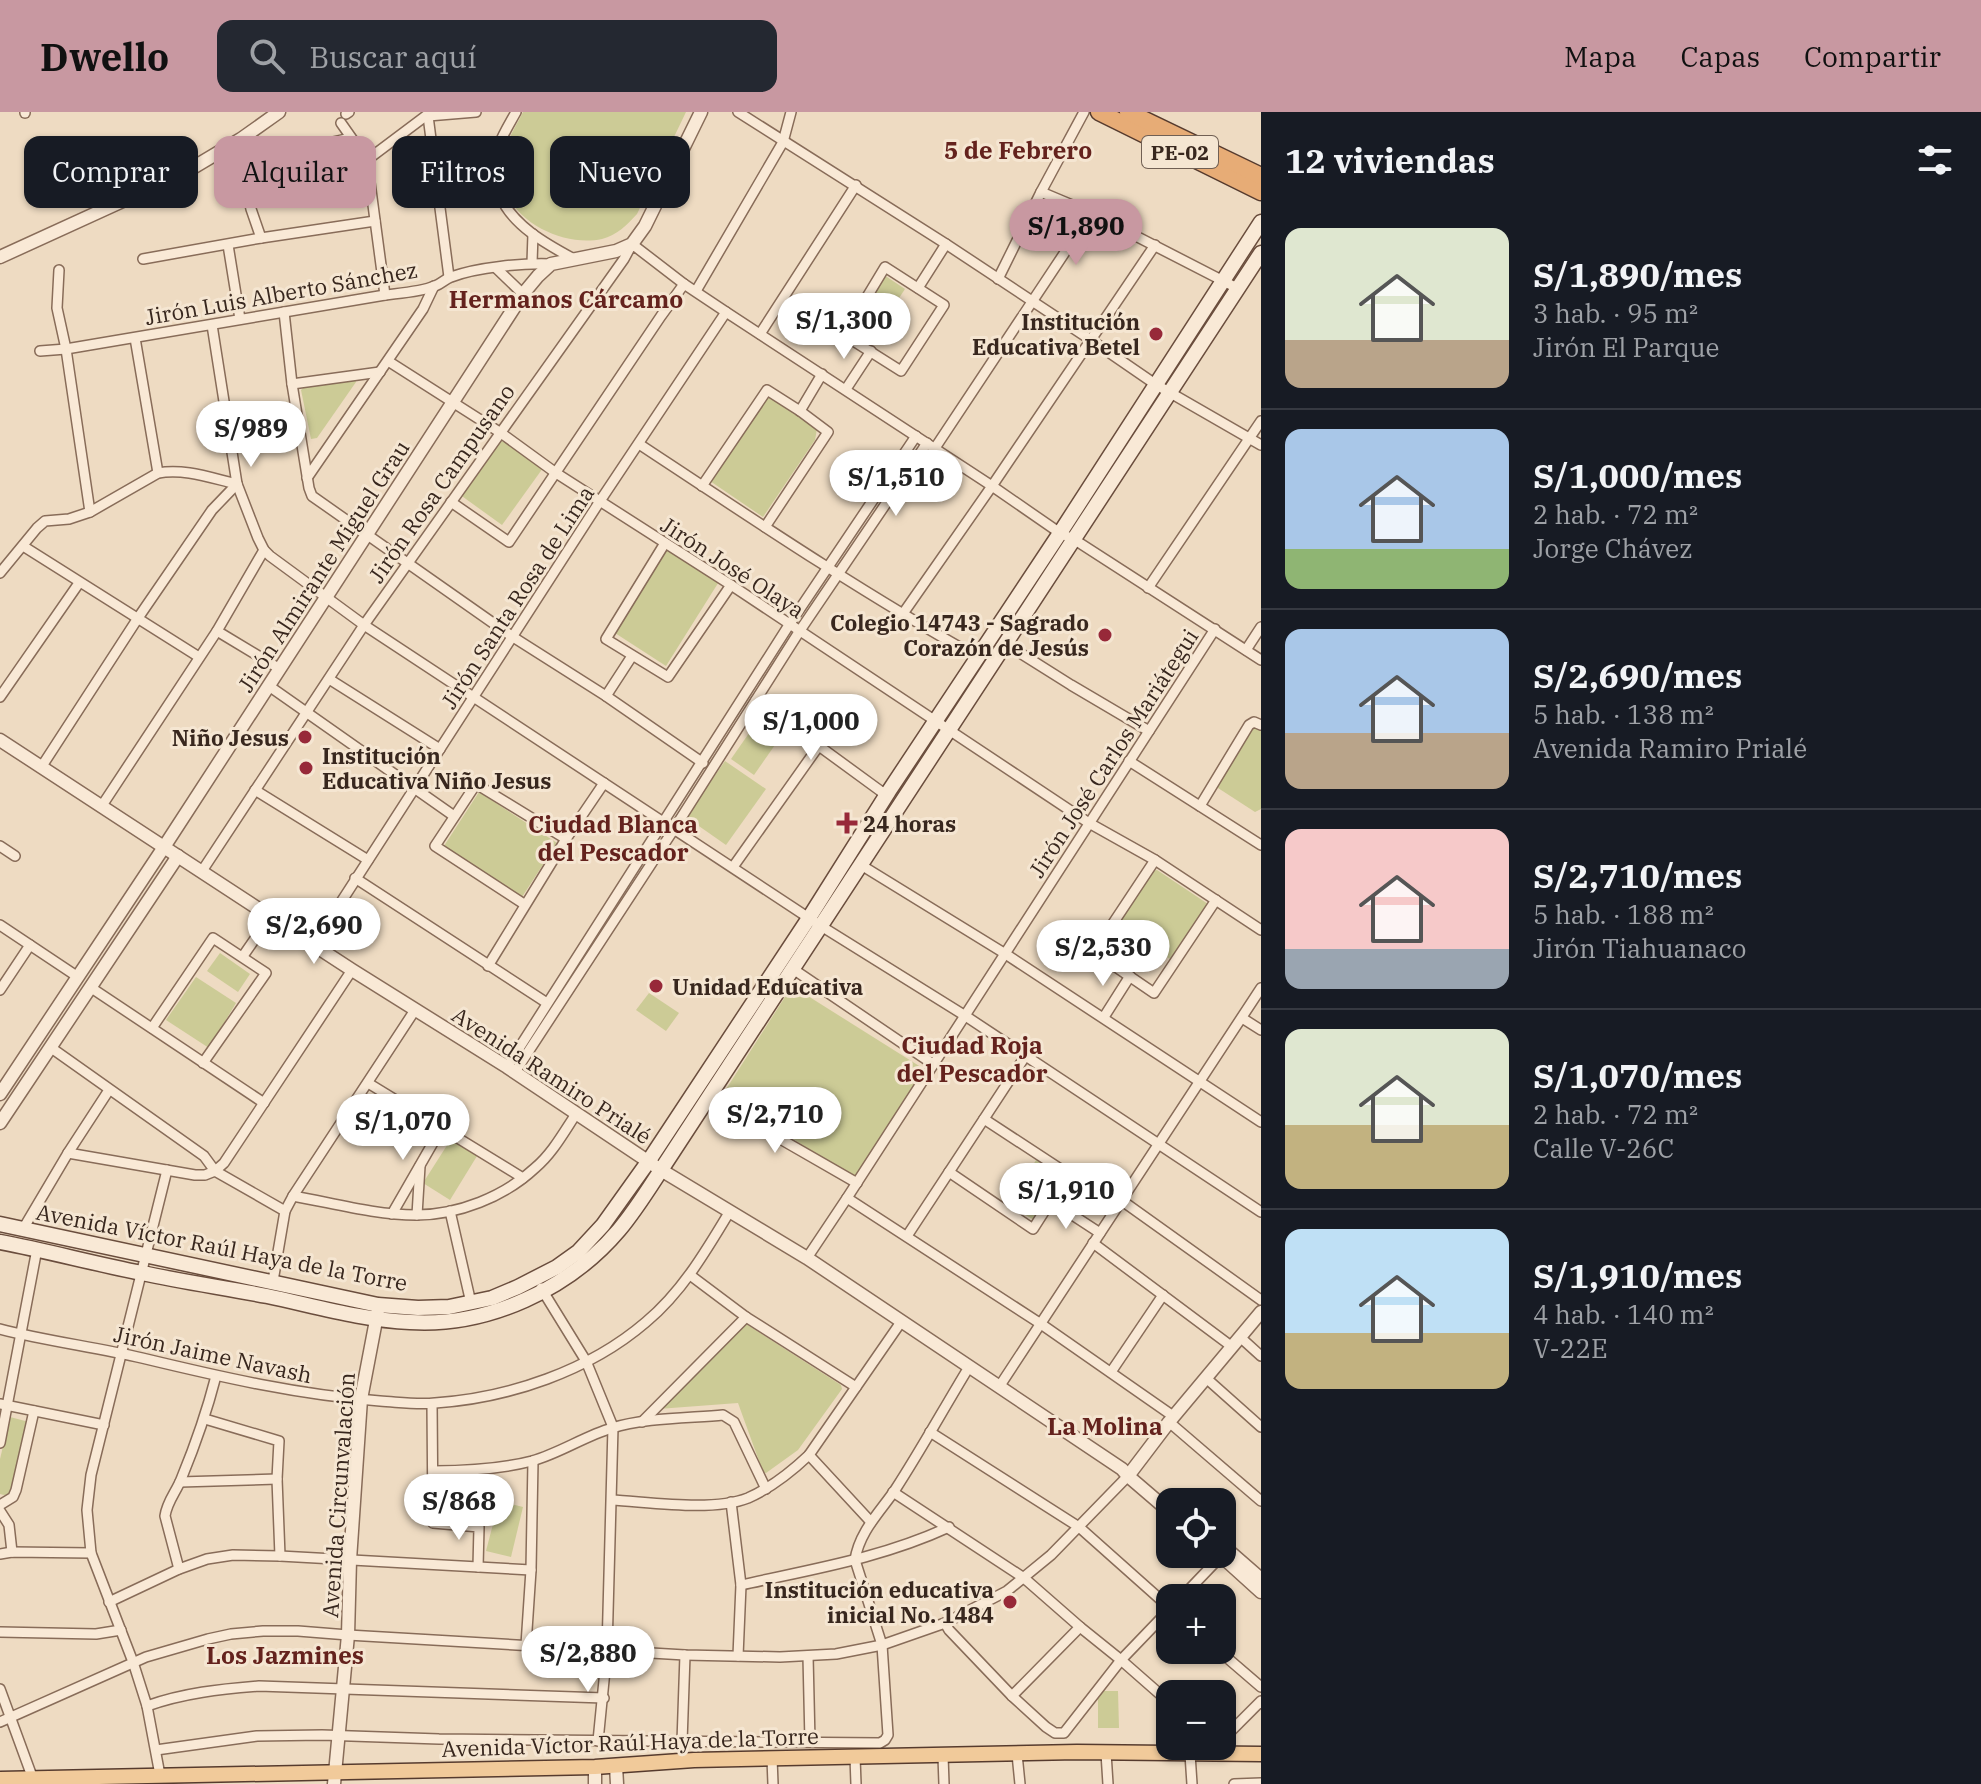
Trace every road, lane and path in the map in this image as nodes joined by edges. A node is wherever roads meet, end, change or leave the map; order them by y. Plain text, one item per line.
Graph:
1 (279, 112) edge
2 (476, 112) edge
3 (516, 112) edge
4 (701, 112) edge
5 (738, 112) edge
6 (791, 112) edge
7 (1084, 112) edge
8 (1099, 112) edge
9 (1128, 112) edge
10 (430, 114) edge
11 (345, 116) edge
12 (350, 136) edge
13 (783, 142) junction
14 (376, 153) edge
15 (1261, 176) edge
16 (856, 185) junction
17 (1041, 192) junction
18 (1261, 192) edge
19 (251, 208) edge
20 (373, 208) edge
21 (1091, 213) junction
22 (375, 221) junction
23 (1261, 222) edge
24 (533, 234) junction
25 (261, 238) junction
26 (632, 244) junction
27 (946, 244) junction
28 (228, 245) junction
29 (1155, 245) junction
30 (1261, 253) edge
31 (0, 257) edge
32 (143, 259) dead end
33 (574, 259) junction
34 (532, 263) junction
35 (551, 264) junction
36 (496, 268) junction
37 (59, 270) dead end
38 (449, 277) junction
39 (998, 279) junction
40 (1222, 279) junction
41 (684, 284) junction
42 (434, 286) junction
43 (918, 288) junction
44 (1237, 288) junction
45 (696, 291) junction
46 (523, 294) junction
47 (385, 295) junction
48 (1032, 301) junction
49 (284, 312) junction
50 (726, 312) junction
51 (240, 319) junction
52 (212, 325) junction
53 (760, 334) junction
54 (135, 338) junction
55 (1091, 340) junction
56 (66, 349) junction
57 (40, 351) dead end
58 (871, 351) junction
59 (388, 361) junction
60 (380, 372) junction
61 (822, 374) junction
62 (292, 384) junction
63 (1155, 384) junction
64 (846, 389) junction
65 (1171, 392) junction
66 (453, 402) junction
67 (800, 411) junction
68 (1261, 421) edge
69 (501, 433) junction
70 (916, 436) junction
71 (1249, 438) junction
72 (639, 444) junction
73 (1261, 445) edge
74 (931, 446) junction
75 (158, 473) junction
76 (556, 473) junction
77 (307, 478) junction
78 (237, 484) junction
79 (702, 486) junction
80 (992, 486) junction
81 (600, 501) junction
82 (451, 502) junction
83 (90, 512) junction
84 (765, 527) junction
85 (1060, 533) junction
86 (366, 534) junction
87 (1075, 540) junction
88 (665, 543) junction
89 (23, 546) junction
90 (264, 550) junction
91 (408, 564) junction
92 (827, 568) junction
93 (0, 573) edge
94 (837, 575) junction
95 (79, 583) junction
96 (731, 585) junction
97 (1148, 588) junction
98 (326, 597) junction
99 (902, 615) junction
100 (138, 618) junction
101 (364, 625) junction
102 (789, 625) junction
103 (1261, 627) edge
104 (1215, 629) junction
105 (217, 631) junction
106 (799, 632) junction
107 (513, 637) junction
108 (1006, 644) junction
109 (1246, 650) junction
110 (632, 656) junction
111 (199, 657) junction
112 (977, 657) junction
113 (1261, 660) edge
114 (280, 669) junction
115 (329, 679) junction
116 (269, 686) junction
117 (474, 696) junction
118 (606, 696) junction
119 (0, 697) edge
120 (756, 700) junction
121 (306, 711) junction
122 (935, 720) junction
123 (1261, 725) edge
124 (949, 731) junction
125 (1149, 731) junction
126 (0, 740) edge
127 (818, 747) junction
128 (440, 749) junction
129 (1129, 761) junction
130 (703, 763) junction
131 (42, 766) junction
132 (604, 783) junction
133 (415, 789) junction
134 (255, 790) junction
135 (886, 795) junction
136 (1200, 806) junction
137 (101, 807) junction
138 (454, 816) junction
139 (665, 823) junction
140 (1089, 823) junction
141 (674, 829) junction
142 (566, 839) junction
143 (1260, 841) edge
144 (0, 846) edge
145 (164, 847) junction
146 (15, 856) dead end
147 (178, 856) junction
148 (368, 860) junction
149 (1155, 860) junction
150 (861, 865) junction
151 (733, 867) junction
152 (202, 871) junction
153 (355, 878) junction
154 (1216, 900) junction
155 (524, 904) junction
156 (270, 917) junction
157 (815, 922) junction
158 (0, 925) edge
159 (1261, 930) edge
160 (314, 944) junction
161 (30, 945) junction
162 (1004, 953) junction
163 (243, 956) junction
164 (488, 966) junction
165 (793, 969) junction
166 (352, 970) junction
167 (1130, 976) junction
168 (78, 977) junction
169 (90, 987) junction
170 (1261, 988) edge
171 (0, 990) edge
172 (547, 1003) junction
173 (415, 1010) junction
174 (964, 1015) junction
175 (1104, 1017) junction
176 (1242, 1018) junction
177 (152, 1028) junction
178 (1261, 1030) edge
179 (50, 1047) junction
180 (1026, 1055) junction
181 (203, 1063) junction
182 (933, 1064) junction
183 (511, 1070) junction
184 (1200, 1080) junction
185 (368, 1083) junction
186 (109, 1090) junction
187 (0, 1094) edge
188 (709, 1098) junction
189 (264, 1103) junction
190 (576, 1114) junction
191 (984, 1119) junction
192 (1261, 1122) edge
193 (0, 1123) edge
194 (442, 1127) junction
195 (1159, 1144) junction
196 (68, 1153) junction
197 (648, 1162) junction
198 (420, 1165) junction
199 (167, 1170) junction
200 (661, 1170) junction
201 (215, 1171) junction
202 (949, 1172) junction
203 (523, 1178) junction
204 (857, 1183) junction
205 (293, 1196) junction
206 (847, 1198) junction
207 (1121, 1200) junction
208 (1051, 1201) junction
209 (285, 1211) junction
210 (450, 1211) junction
211 (730, 1211) junction
212 (1261, 1212) edge
213 (392, 1214) junction
214 (417, 1215) junction
215 (0, 1224) edge
216 (23, 1229) junction
217 (1100, 1233) junction
218 (907, 1236) junction
219 (0, 1242) edge
220 (1093, 1243) junction
221 (37, 1249) junction
222 (147, 1255) junction
223 (807, 1258) junction
224 (142, 1273) junction
225 (690, 1275) junction
226 (273, 1281) junction
227 (540, 1284) junction
228 (1163, 1295) junction
229 (1261, 1300) edge
230 (471, 1303) junction
231 (377, 1312) junction
232 (1261, 1312) edge
233 (746, 1317) junction
234 (901, 1322) junction
235 (1041, 1324) junction
236 (0, 1329) edge
237 (20, 1334) junction
238 (1235, 1342) junction
239 (122, 1353) junction
240 (1261, 1356) edge
241 (586, 1361) junction
242 (969, 1367) junction
243 (1111, 1372) junction
244 (216, 1376) junction
245 (1206, 1378) junction
246 (856, 1387) junction
247 (999, 1387) junction
248 (361, 1399) junction
249 (432, 1404) junction
250 (4, 1405) edge
251 (34, 1411) junction
252 (205, 1419) junction
253 (1171, 1419) junction
254 (641, 1422) junction
255 (104, 1425) junction
256 (613, 1427) junction
257 (1261, 1427) edge
258 (930, 1432) junction
259 (0, 1443) edge
260 (809, 1455) junction
261 (533, 1461) junction
262 (434, 1471) junction
263 (1128, 1472) junction
264 (277, 1479) junction
265 (180, 1482) junction
266 (766, 1489) junction
267 (893, 1492) junction
268 (1156, 1492) edge
269 (1156, 1499) edge
270 (612, 1500) junction
271 (1261, 1501) edge
272 (731, 1502) junction
273 (0, 1508) edge
274 (871, 1522) junction
275 (949, 1527) junction
276 (1079, 1527) junction
277 (12, 1552) junction
278 (91, 1553) junction
279 (0, 1554) edge
280 (280, 1556) junction
281 (350, 1560) junction
282 (855, 1560) junction
283 (1236, 1561) edge
284 (1236, 1566) edge
285 (478, 1567) junction
286 (1207, 1568) edge
287 (179, 1569) junction
288 (531, 1570) junction
289 (1024, 1578) junction
290 (1261, 1579) edge
291 (1193, 1584) edge
292 (741, 1585) junction
293 (1261, 1592) edge
294 (1156, 1596) edge
295 (109, 1602) junction
296 (945, 1623) junction
297 (1156, 1624) edge
298 (1080, 1627) junction
299 (121, 1630) junction
300 (0, 1632) edge
301 (348, 1635) junction
302 (526, 1645) junction
303 (882, 1645) junction
304 (607, 1650) junction
305 (685, 1655) junction
306 (738, 1656) junction
307 (808, 1656) junction
308 (1121, 1660) junction
309 (133, 1662) junction
310 (1234, 1664) edge
311 (1261, 1687) edge
312 (0, 1689) edge
313 (343, 1689) junction
314 (1156, 1691) edge
315 (1012, 1696) junction
316 (604, 1698) junction
317 (1261, 1701) edge
318 (147, 1706) junction
319 (11, 1717) junction
320 (0, 1722) edge
321 (1236, 1726) edge
322 (338, 1736) junction
323 (598, 1741) junction
324 (682, 1742) junction
325 (810, 1742) junction
326 (156, 1750) junction
327 (1106, 1753) junction
328 (1017, 1754) junction
329 (1156, 1754) edge
330 (1236, 1754) edge
331 (1261, 1754) edge
332 (943, 1756) junction
333 (855, 1757) junction
334 (772, 1758) junction
335 (1190, 1760) edge
336 (616, 1766) junction
337 (595, 1767) junction
338 (150, 1778) edge
339 (0, 1779) edge
340 (33, 1779) junction
341 (334, 1779) edge
342 (1261, 1783) edge
343 (595, 1784) edge
344 (617, 1784) edge
345 (773, 1784) edge
346 (856, 1784) edge
347 (944, 1784) edge
348 (1020, 1784) edge
349 (1108, 1784) edge
350 (1192, 1784) edge
351 (1234, 1784) edge

1 - 31 street
2 - 10 street
3 - 24 street
4 - 26 street, Jirón Rosa Campusano
5 - 13 street
6 - 13 street
7 - 17 street
8 - 18 highway, PE-02
9 - 15 highway, PE-02
10 - 14 street
10 - 38 street
11 - 12 street
13 - 16 street
13 - 45 street
16 - 27 street
16 - 53 street
17 - 21 street
17 - 39 street
19 - 25 street
20 - 22 street
21 - 29 street
21 - 48 street
22 - 25 street
22 - 47 street
23 - 40 main road, Avenida Víctor Raúl Haya de la Torre
24 - 33 street
24 - 34 street
25 - 28 street
26 - 33 street, Jirón Luis Alberto Sánchez
26 - 41 street
26 - 69 street, Jirón Rosa Campusano
27 - 39 street
27 - 43 street
28 - 32 street
28 - 51 street
29 - 40 street
29 - 55 street
30 - 44 main road, Avenida Víctor Raúl Haya de la Torre
33 - 35 street, Jirón Luis Alberto Sánchez
34 - 35 street, Jirón Luis Alberto Sánchez
34 - 36 street, Jirón Luis Alberto Sánchez
35 - 46 street, Jirón Almirante Miguel Grau
36 - 38 street, Jirón Luis Alberto Sánchez
36 - 46 street
37 - 56 street
38 - 42 street, Jirón Luis Alberto Sánchez
39 - 48 street
40 - 44 street
40 - 63 main road, Avenida Víctor Raúl Haya de la Torre
41 - 45 street
41 - 76 street
42 - 47 street, Jirón Luis Alberto Sánchez
42 - 59 street
43 - 58 street
43 - 58 street
44 - 65 main road, Avenida Víctor Raúl Haya de la Torre
45 - 50 street
46 - 66 street, Jirón Almirante Miguel Grau
47 - 49 street, Jirón Luis Alberto Sánchez
48 - 55 street
48 - 74 street
49 - 51 street, Jirón Luis Alberto Sánchez
49 - 62 street
50 - 53 street
50 - 72 street, Jirón Santa Rosa de Lima
51 - 52 street, Jirón Luis Alberto Sánchez
52 - 54 street, Jirón Luis Alberto Sánchez
52 - 78 street
53 - 61 street
54 - 56 street, Jirón Luis Alberto Sánchez
54 - 75 street
55 - 63 street
55 - 80 street
56 - 57 street, Jirón Luis Alberto Sánchez
56 - 83 street
58 - 64 street
59 - 60 street
59 - 66 street, Jirón José Olaya
60 - 62 street
60 - 77 street
61 - 64 street
61 - 67 street
62 - 77 street
63 - 65 street
63 - 85 main road, Avenida Víctor Raúl Haya de la Torre
64 - 70 street
65 - 71 street
65 - 87 main road, Avenida Víctor Raúl Haya de la Torre
66 - 69 street, Jirón José Olaya
66 - 86 street, Jirón Almirante Miguel Grau
67 - 79 street
67 - 84 street
68 - 71 street
69 - 76 street, Jirón José Olaya
69 - 82 street, Jirón Rosa Campusano
70 - 74 street
70 - 92 street
71 - 73 street
71 - 97 street
72 - 79 street
72 - 81 street, Jirón Santa Rosa de Lima
74 - 80 street
74 - 94 street
75 - 78 street
75 - 83 street
76 - 81 street, Jirón José Olaya
76 - 82 street
77 - 86 street
78 - 90 street
78 - 100 street
79 - 84 street
80 - 85 street
80 - 99 street
81 - 88 street, Jirón José Olaya
81 - 107 street, Jirón Santa Rosa de Lima
82 - 91 street, Jirón Rosa Campusano
83 - 89 street
84 - 92 street
85 - 87 street
85 - 112 main road, Avenida Víctor Raúl Haya de la Torre
86 - 91 street
86 - 98 street, Jirón Almirante Miguel Grau
87 - 97 street
87 - 108 main road, Avenida Víctor Raúl Haya de la Torre
88 - 96 street, Jirón José Olaya
88 - 110 street
89 - 93 street
89 - 95 street
90 - 98 street
90 - 105 street
91 - 101 street, Jirón Rosa Campusano
91 - 107 street
92 - 94 street
92 - 102 street
94 - 99 street
94 - 106 street
95 - 100 street
95 - 119 street
96 - 102 street, Jirón José Olaya
96 - 110 street
97 - 104 street
98 - 101 street
98 - 114 street, Jirón Almirante Miguel Grau
99 - 112 street
100 - 111 street
100 - 131 street
101 - 115 street, Jirón Rosa Campusano
101 - 117 street
102 - 106 street, Jirón José Olaya
102 - 130 street
103 - 109 street
104 - 109 street
104 - 125 street, Jirón José Carlos Mariátegui
105 - 111 street
105 - 114 street
106 - 120 street
106 - 122 street, Jirón José Olaya
107 - 117 street, Jirón Santa Rosa de Lima
107 - 118 street
108 - 124 main road, Avenida Víctor Raúl Haya de la Torre
108 - 125 street
109 - 113 street
110 - 118 street
111 - 137 street
112 - 122 main road, Avenida Víctor Raúl Haya de la Torre
114 - 116 street, Jirón Almirante Miguel Grau
115 - 121 street, Jirón Rosa Campusano
115 - 128 street
116 - 121 street
116 - 145 street, Jirón Almirante Miguel Grau
117 - 128 street, Jirón Santa Rosa de Lima
117 - 132 street
118 - 130 street
120 - 127 street
120 - 141 street
121 - 133 street
121 - 134 street, Jirón Rosa Campusano
122 - 124 street, Jirón José Olaya
122 - 135 main road, Avenida Víctor Raúl Haya de la Torre
123 - 136 street
124 - 140 street, Jirón José Olaya
124 - 150 main road, Avenida Víctor Raúl Haya de la Torre
125 - 129 street, Jirón José Carlos Mariátegui
126 - 131 street, Avenida Ramiro Prialé
127 - 135 street
127 - 151 street
128 - 133 street, Jirón Santa Rosa de Lima
129 - 136 street
129 - 140 street, Jirón José Carlos Mariátegui
130 - 139 street
131 - 137 street, Avenida Ramiro Prialé
132 - 139 street
132 - 142 street
133 - 138 street
133 - 148 street, Jirón Santa Rosa de Lima
134 - 148 street
134 - 152 street, Jirón Rosa Campusano
135 - 157 main road, Avenida Víctor Raúl Haya de la Torre
136 - 143 street
137 - 145 street, Avenida Ramiro Prialé
138 - 142 street
138 - 155 street
139 - 141 street
139 - 172 street
140 - 149 street, Jirón José Olaya
140 - 162 street, Jirón José Carlos Mariátegui
141 - 151 street
141 - 183 street
142 - 155 street
144 - 146 street
145 - 147 street, Avenida Ramiro Prialé
145 - 168 street, Jirón Almirante Miguel Grau
147 - 152 street, Avenida Ramiro Prialé
147 - 169 street
148 - 153 street, Jirón Santa Rosa de Lima
149 - 154 street, Jirón José Olaya
149 - 167 street
150 - 157 main road, Avenida Víctor Raúl Haya de la Torre
150 - 162 street
151 - 157 street
152 - 156 street, Avenida Ramiro Prialé
153 - 160 street, Jirón Santa Rosa de Lima
153 - 164 street
154 - 159 street, Jirón José Olaya
154 - 167 street
155 - 164 street
156 - 160 street, Avenida Ramiro Prialé
156 - 163 street
157 - 165 main road, Avenida Víctor Raúl Haya de la Torre
157 - 174 street
157 - 197 main road, Avenida Víctor Raúl Haya de la Torre
158 - 161 street
160 - 166 street, Avenida Ramiro Prialé
161 - 168 street
161 - 171 street
162 - 174 street, Jirón José Carlos Mariátegui
162 - 175 street
163 - 177 street
163 - 181 street
164 - 172 street
165 - 182 street
165 - 188 main road, Avenida Víctor Raúl Haya de la Torre
166 - 173 street, Avenida Ramiro Prialé
166 - 189 street
167 - 175 street
168 - 187 street, Jirón Almirante Miguel Grau
169 - 177 street
169 - 179 street
170 - 176 street
172 - 183 street
173 - 183 street, Avenida Ramiro Prialé
173 - 185 street
174 - 180 street
174 - 182 street, Jirón José Carlos Mariátegui
175 - 184 street
176 - 178 street
176 - 184 street
177 - 181 street
179 - 186 street
179 - 193 street
180 - 191 street
180 - 195 street
181 - 189 street
182 - 204 street, Jirón José Carlos Mariátegui
183 - 190 street, Avenida Ramiro Prialé
184 - 192 street
184 - 195 street
185 - 194 street
185 - 205 street
186 - 196 street
186 - 201 street
188 - 200 main road, Avenida Víctor Raúl Haya de la Torre
188 - 204 street
189 - 201 street
190 - 197 street, Avenida Ramiro Prialé
190 - 203 street
191 - 202 street
191 - 208 street
194 - 198 street
194 - 203 street
195 - 207 street
195 - 212 street
196 - 199 street
196 - 216 street
197 - 200 street, Avenida Ramiro Prialé
197 - 227 main road, Avenida Víctor Raúl Haya de la Torre
198 - 213 street
198 - 214 street
199 - 201 street
199 - 222 street
200 - 211 street, Avenida Ramiro Prialé
200 - 227 main road, Avenida Víctor Raúl Haya de la Torre
201 - 209 street
202 - 208 street
202 - 218 street
203 - 210 street
204 - 206 street, Jirón José Carlos Mariátegui
205 - 209 street
205 - 213 street
206 - 218 street
206 - 223 street, Jirón José Carlos Mariátegui
207 - 217 street
207 - 229 street
208 - 217 street
209 - 226 street
210 - 214 street
210 - 230 street
211 - 223 street, Avenida Ramiro Prialé
211 - 225 street, Jirón Jaime Navash
213 - 214 street
215 - 216 main road, Avenida Víctor Raúl Haya de la Torre
216 - 222 main road, Avenida Víctor Raúl Haya de la Torre
217 - 220 street
218 - 235 street
219 - 221 main road, Avenida Víctor Raúl Haya de la Torre
220 - 228 street
220 - 235 street
221 - 224 main road, Avenida Víctor Raúl Haya de la Torre
221 - 237 street
222 - 224 street
222 - 226 main road, Avenida Víctor Raúl Haya de la Torre
223 - 234 street, Avenida Ramiro Prialé
224 - 231 main road, Avenida Víctor Raúl Haya de la Torre
224 - 239 street
225 - 233 street
225 - 241 street, Jirón Jaime Navash
226 - 231 main road, Avenida Víctor Raúl Haya de la Torre
227 - 230 main road, Avenida Víctor Raúl Haya de la Torre
227 - 231 main road, Avenida Víctor Raúl Haya de la Torre
227 - 241 street
228 - 238 street
228 - 243 street
230 - 231 main road, Avenida Víctor Raúl Haya de la Torre
231 - 248 street, Avenida Circunvalación
232 - 238 street
233 - 246 street
233 - 254 street
234 - 242 street, Avenida Ramiro Prialé
234 - 246 street
235 - 243 street
235 - 247 street
236 - 237 street, Jirón Jaime Navash
237 - 239 street, Jirón Jaime Navash
237 - 250 street
238 - 240 street
238 - 245 street
239 - 244 street, Jirón Jaime Navash
239 - 255 street
241 - 249 street, Jirón Jaime Navash
241 - 256 street
242 - 247 street, Avenida Ramiro Prialé
242 - 258 street
243 - 253 street
244 - 248 street, Jirón Jaime Navash
244 - 252 street
245 - 253 street
245 - 257 street
246 - 260 street
247 - 263 street, Avenida Ramiro Prialé
248 - 249 street, Jirón Jaime Navash
248 - 281 street, Avenida Circunvalación
249 - 262 street
250 - 251 street
250 - 259 street
251 - 255 street
251 - 273 street
252 - 264 street
252 - 265 street
253 - 263 street
253 - 271 street
254 - 256 street
254 - 266 street
255 - 278 street
256 - 261 street
256 - 270 street
258 - 267 street
258 - 276 street
260 - 266 street
260 - 274 street
261 - 262 street
261 - 288 street
262 - 285 street
263 - 268 street, Avenida Ramiro Prialé
263 - 269 street, Avenida Ramiro Prialé
263 - 276 street
264 - 265 street
264 - 280 street
265 - 287 street
266 - 272 street
267 - 274 street
267 - 275 street
270 - 272 street
270 - 304 street
272 - 292 street
273 - 277 street
274 - 282 street
275 - 282 street
275 - 289 street
276 - 289 street
276 - 294 street
277 - 278 street
277 - 279 street
278 - 295 street
280 - 281 street
280 - 287 street
281 - 285 street
281 - 301 street, Avenida Circunvalación
282 - 292 street
282 - 303 street
283 - 290 street
284 - 293 street
285 - 288 street
286 - 291 street
287 - 295 street
288 - 302 street
289 - 296 street
289 - 298 street
292 - 306 street
295 - 299 street
296 - 303 street
296 - 315 street
297 - 308 street
298 - 308 street
298 - 315 street
299 - 300 street
299 - 309 street
301 - 302 street
301 - 309 street
301 - 313 street, Avenida Circunvalación
302 - 304 street
303 - 307 street
303 - 325 street
304 - 305 street
304 - 316 street
305 - 306 street
305 - 324 street
306 - 307 street
307 - 325 street
308 - 314 street
308 - 315 street
309 - 318 street
309 - 319 street
310 - 311 street
312 - 319 street
313 - 316 street
313 - 318 street
313 - 322 street, Avenida Circunvalación
316 - 323 street
317 - 321 street
318 - 326 street
319 - 320 street
319 - 340 street
322 - 323 street
322 - 326 street
322 - 341 street, Avenida Circunvalación
323 - 324 street
324 - 325 street
326 - 338 street
327 - 328 main road, Avenida Víctor Raúl Haya de la Torre
327 - 329 main road, Avenida Víctor Raúl Haya de la Torre
327 - 349 street
328 - 332 main road, Avenida Víctor Raúl Haya de la Torre
328 - 348 street
330 - 331 main road, Avenida Víctor Raúl Haya de la Torre
332 - 333 main road, Avenida Víctor Raúl Haya de la Torre
332 - 347 street
333 - 334 main road, Avenida Víctor Raúl Haya de la Torre
333 - 346 street
334 - 336 main road, Avenida Víctor Raúl Haya de la Torre
334 - 345 street
335 - 350 street
336 - 337 main road, Avenida Víctor Raúl Haya de la Torre
336 - 344 street
337 - 341 main road, Avenida Víctor Raúl Haya de la Torre
337 - 343 street
338 - 340 main road, Avenida Víctor Raúl Haya de la Torre
338 - 341 main road, Avenida Víctor Raúl Haya de la Torre
339 - 340 main road, Avenida Víctor Raúl Haya de la Torre
342 - 351 street

